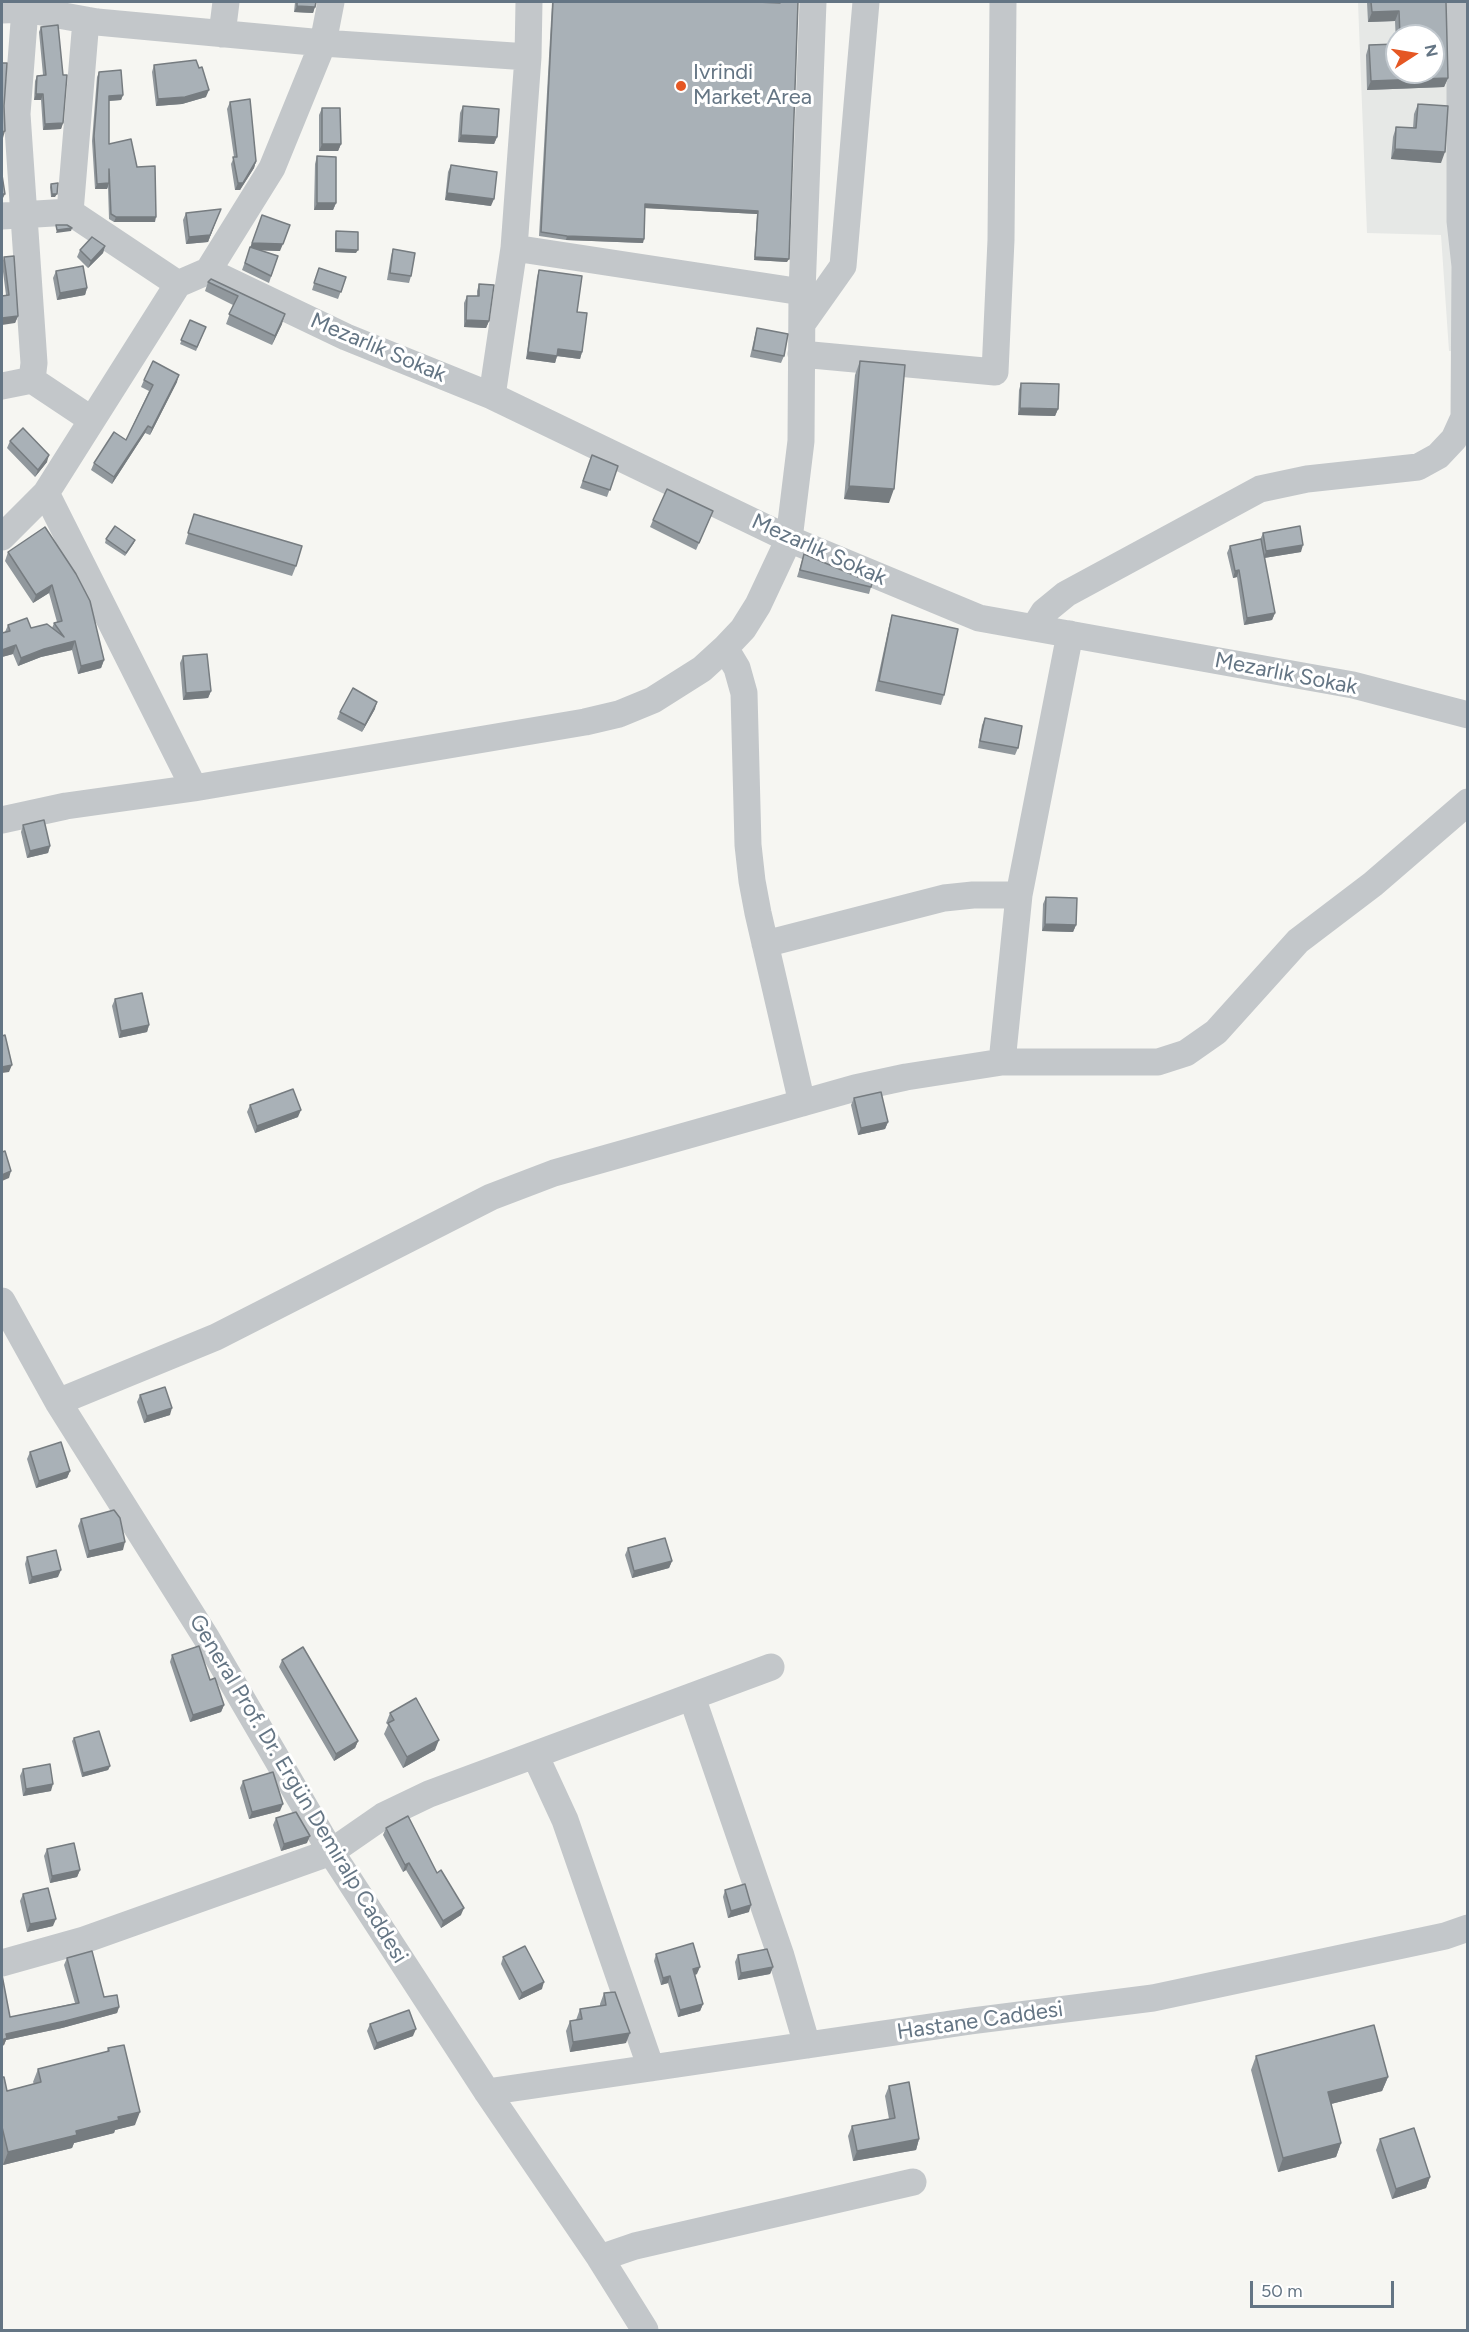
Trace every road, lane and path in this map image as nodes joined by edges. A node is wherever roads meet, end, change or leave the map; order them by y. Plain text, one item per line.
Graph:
1 (226, 2) edge
2 (330, 2) edge
3 (529, 2) edge
4 (813, 2) edge
5 (866, 2) edge
6 (1003, 2) edge
7 (1460, 2) edge
8 (16, 7) edge
9 (96, 14) edge
10 (222, 34) junction
11 (323, 43) junction
12 (528, 57) junction
13 (70, 212) junction
14 (13, 215) edge
15 (514, 248) junction
16 (1466, 266) edge
17 (208, 271) junction
18 (177, 285) junction
19 (802, 292) junction
20 (802, 324) junction
21 (801, 354) junction
22 (32, 380) junction
23 (2, 386) edge
24 (492, 396) junction
25 (92, 420) junction
26 (46, 493) junction
27 (2, 537) edge
28 (789, 539) junction
29 (1034, 628) junction
30 (1070, 634) junction
31 (725, 648) junction
32 (1467, 715) edge
33 (194, 788) junction
34 (1467, 802) edge
35 (2, 820) edge
36 (1019, 895) junction
37 (765, 944) junction
38 (1002, 1062) junction
39 (802, 1103) junction
40 (2, 1301) edge
41 (58, 1402) junction
42 (771, 1667) dead end
43 (692, 1697) junction
44 (535, 1755) junction
45 (331, 1852) junction
46 (1467, 1928) edge
47 (2, 1963) edge
48 (807, 2045) junction
49 (651, 2068) junction
50 (487, 2092) junction
51 (913, 2182) dead end
52 (600, 2258) junction
53 (645, 2331) edge

1 - 10 street
2 - 11 street
3 - 12 street
4 - 19 street
5 - 20 street
6 - 21 street
7 - 16 street
8 - 9 street
8 - 14 street
9 - 10 street
9 - 13 street
10 - 11 street
11 - 12 street
11 - 17 street
12 - 15 street
13 - 14 street
13 - 18 street
14 - 22 street
15 - 19 street
15 - 24 street
16 - 29 street
17 - 18 street
17 - 24 street, Mezarlık Sokak
18 - 25 street
19 - 20 street
20 - 21 street
21 - 28 street
22 - 23 street
22 - 25 street
24 - 28 street, Mezarlık Sokak
25 - 26 street
26 - 27 street
26 - 33 street
28 - 29 street, Mezarlık Sokak
28 - 31 street
29 - 30 street, Mezarlık Sokak
30 - 32 street, Mezarlık Sokak
30 - 36 street
31 - 33 street
31 - 37 street
33 - 35 street
34 - 38 street
36 - 37 street
36 - 38 street
37 - 39 street
38 - 39 street
39 - 41 street
40 - 41 street, General Prof. Dr. Ergün Demiralp Caddesi
41 - 45 street, General Prof. Dr. Ergün Demiralp Caddesi
42 - 43 street
43 - 44 street
43 - 48 street
44 - 45 street
44 - 49 street
45 - 47 street
45 - 50 street, General Prof. Dr. Ergün Demiralp Caddesi
46 - 48 street, Hastane Caddesi
48 - 49 street, Hastane Caddesi
49 - 50 street, Hastane Caddesi
50 - 52 street, General Prof. Dr. Ergün Demiralp Caddesi
51 - 52 street
52 - 53 street, General Prof. Dr. Ergün Demiralp Caddesi

